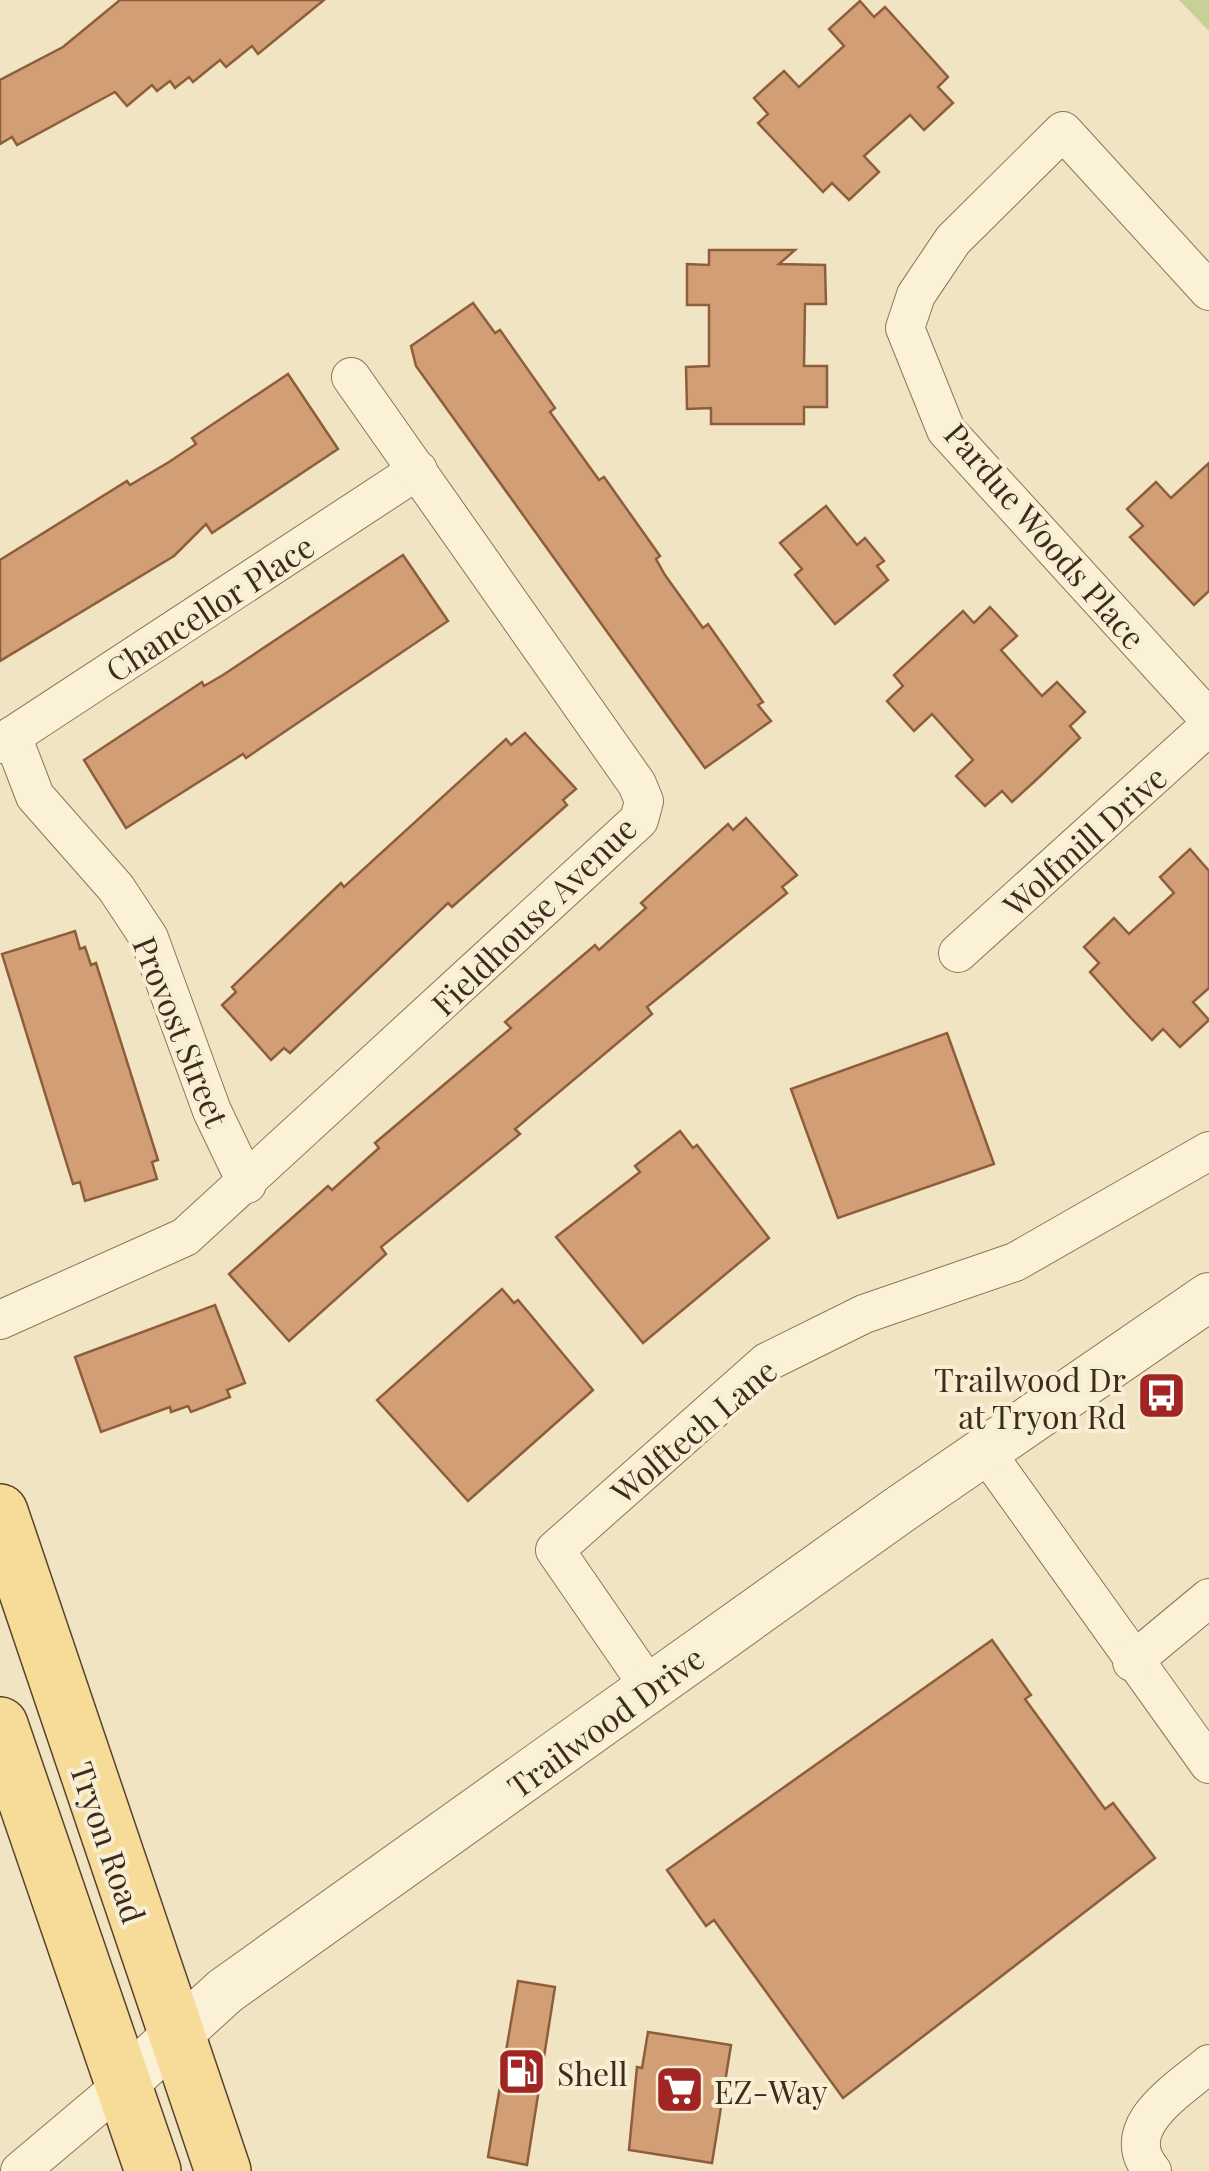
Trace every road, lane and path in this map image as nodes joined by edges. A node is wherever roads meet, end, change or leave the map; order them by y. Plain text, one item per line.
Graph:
1 (1209, 291) edge
2 (351, 377) dead end
3 (418, 470) junction
4 (1209, 718) edge
5 (1209, 726) edge
6 (6, 740) edge
7 (958, 953) dead end
8 (1209, 1152) edge
9 (247, 1184) junction
10 (1209, 1297) edge
11 (0, 1320) edge
12 (985, 1450) junction
13 (0, 1512) edge
14 (1209, 1598) edge
15 (1132, 1662) junction
16 (650, 1688) junction
17 (0, 1726) edge
18 (1209, 1764) edge
19 (176, 2036) junction
20 (1209, 2064) edge
21 (122, 2085) junction
22 (20, 2171) edge
23 (153, 2171) edge
24 (224, 2171) edge
25 (1152, 2171) edge

1 - 4 street, Pardue Woods Place
2 - 3 street, Fieldhouse Avenue
3 - 6 street, Chancellor Place
3 - 9 street, Fieldhouse Avenue
5 - 7 street, Wolfmill Drive
6 - 9 street, Provost Street
8 - 16 street, Wolftech Lane
9 - 11 street, Fieldhouse Avenue
10 - 12 street, Trailwood Drive
12 - 15 street
12 - 16 street, Trailwood Drive
13 - 19 main road, Tryon Road
14 - 15 street
15 - 18 street
16 - 19 street, Trailwood Drive
17 - 21 main road, Tryon Road
19 - 21 street, Trailwood Drive
19 - 24 main road, Tryon Road
20 - 25 street
21 - 22 street, Trailwood Drive
21 - 23 main road, Tryon Road

